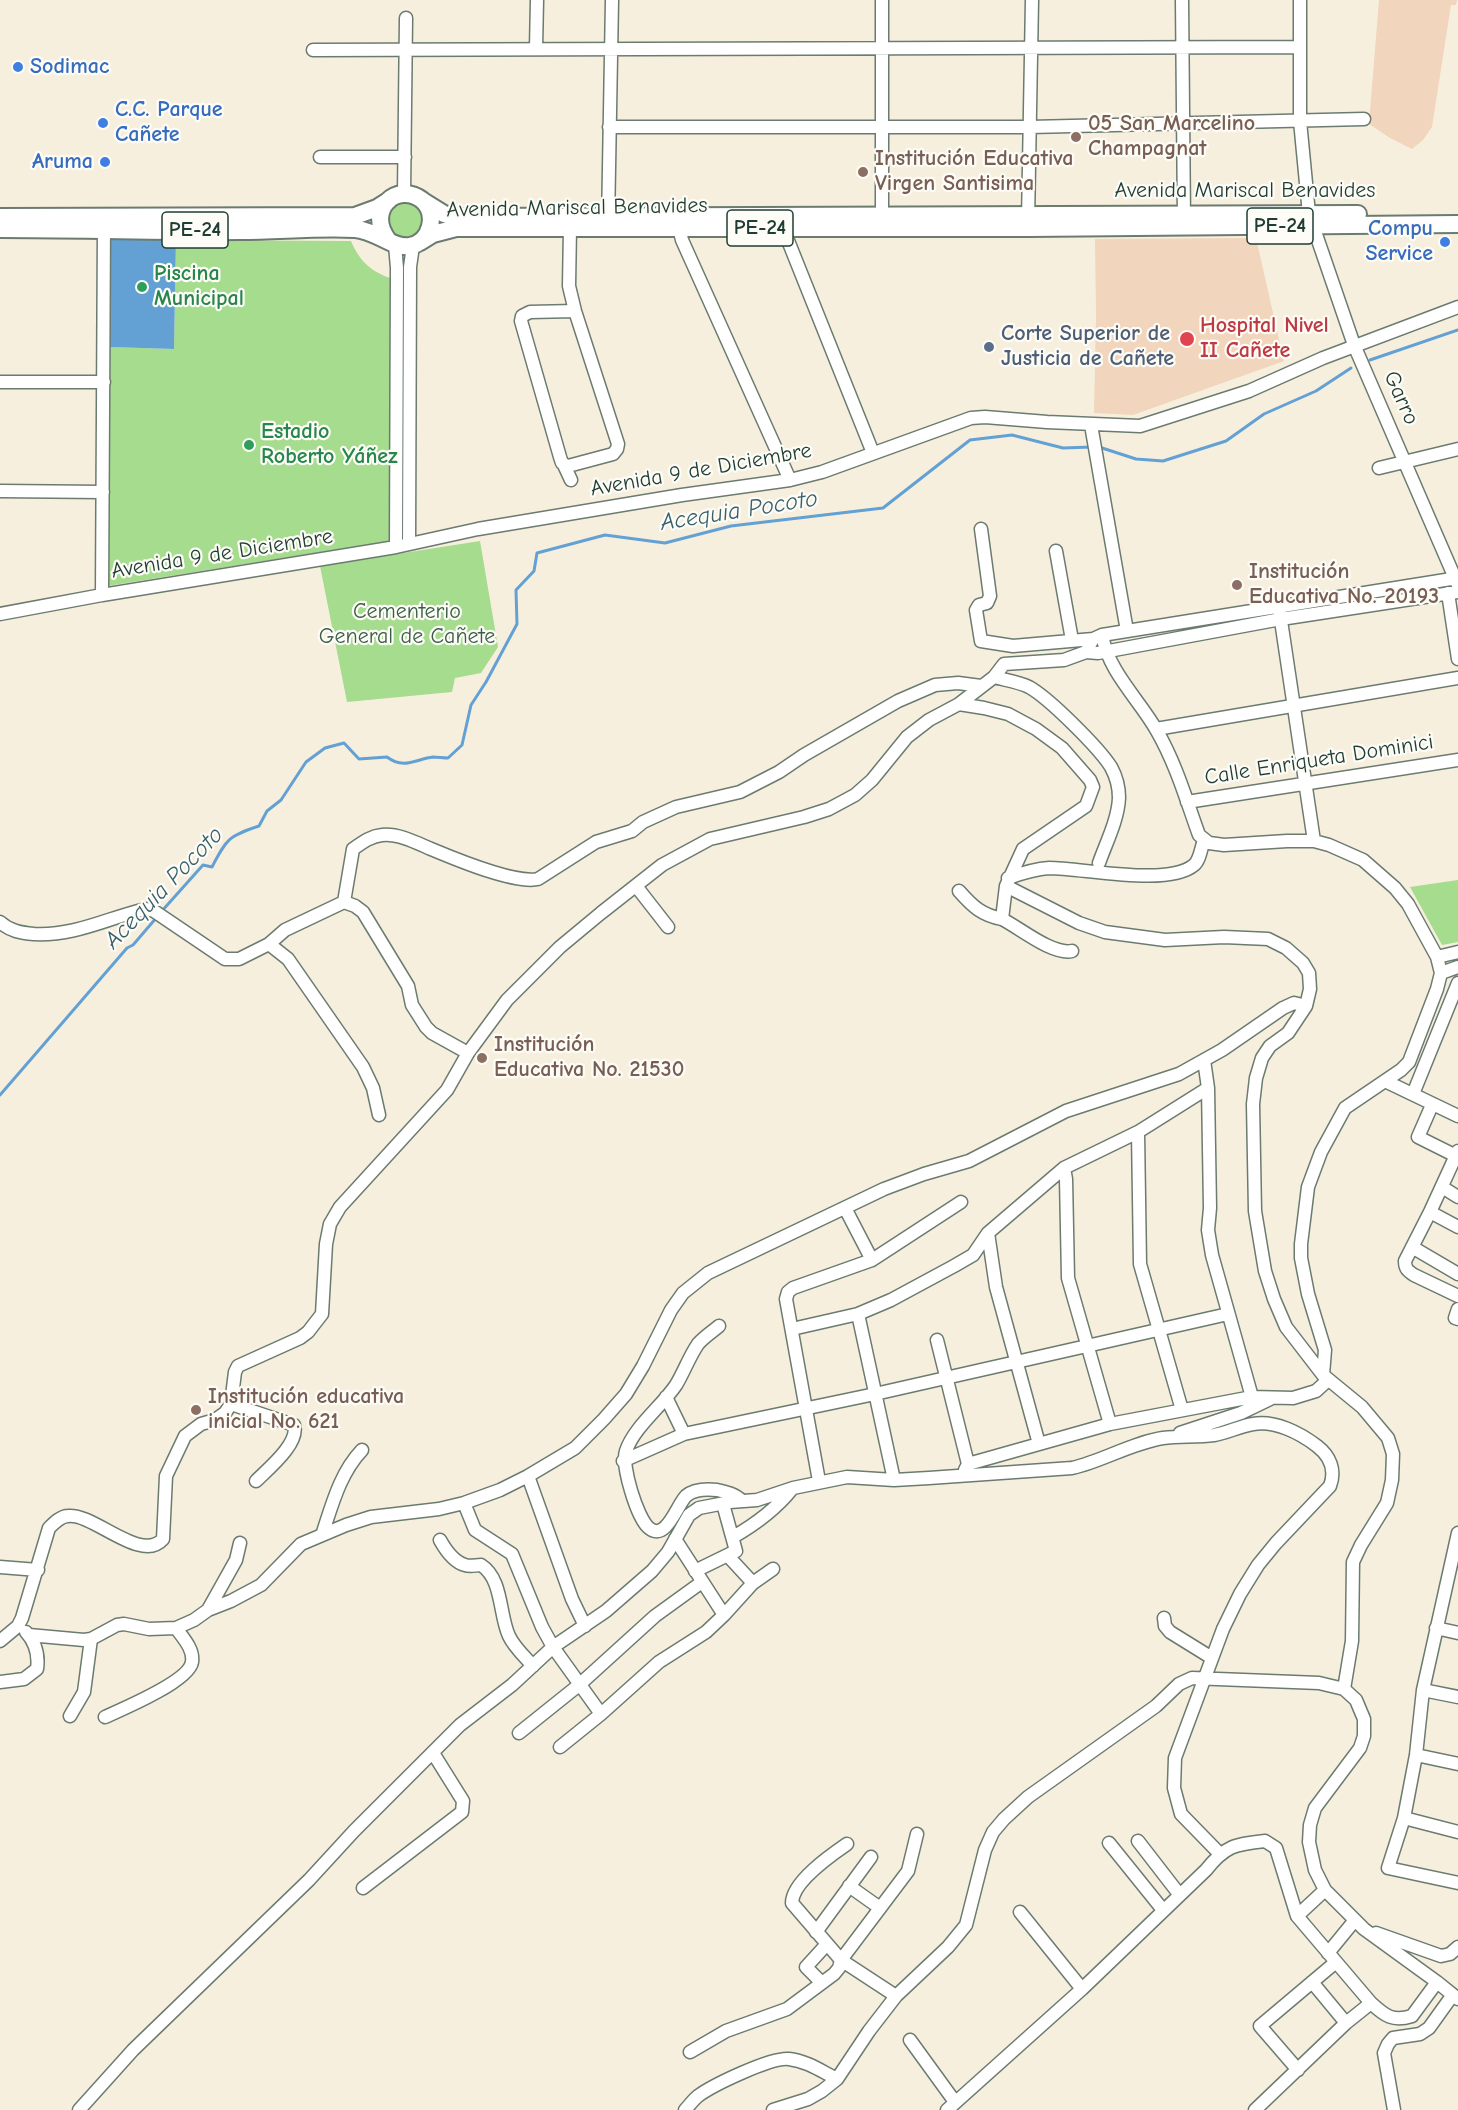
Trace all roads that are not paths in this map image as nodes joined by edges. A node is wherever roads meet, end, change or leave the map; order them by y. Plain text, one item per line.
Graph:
1 (537, 0) edge
2 (612, 0) edge
3 (882, 0) edge
4 (1032, 0) edge
5 (1182, 0) edge
6 (1300, 0) edge
7 (406, 18) dead end
8 (1299, 47) junction
9 (536, 48) junction
10 (611, 48) junction
11 (1183, 48) junction
12 (1032, 49) junction
13 (313, 50) dead end
14 (407, 50) junction
15 (882, 50) junction
16 (1364, 119) dead end
17 (1300, 121) junction
18 (1184, 125) junction
19 (609, 127) junction
20 (1030, 127) junction
21 (882, 128) junction
22 (320, 157) dead end
23 (405, 157) junction
24 (404, 194) junction
25 (388, 201) junction
26 (423, 201) junction
27 (1458, 213) edge
28 (0, 217) edge
29 (1184, 220) junction
30 (1311, 220) junction
31 (1028, 221) junction
32 (608, 222) junction
33 (882, 222) junction
34 (104, 223) junction
35 (1458, 224) edge
36 (570, 228) junction
37 (679, 228) junction
38 (783, 228) junction
39 (0, 229) edge
40 (391, 242) junction
41 (416, 244) junction
42 (1458, 308) edge
43 (575, 311) junction
44 (1354, 345) junction
45 (0, 382) edge
46 (104, 382) junction
47 (1091, 425) junction
48 (1458, 449) edge
49 (873, 453) junction
50 (1406, 462) junction
51 (564, 465) junction
52 (1378, 468) dead end
53 (571, 480) dead end
54 (790, 480) junction
55 (0, 491) edge
56 (103, 492) junction
57 (981, 529) dead end
58 (409, 544) junction
59 (396, 547) junction
60 (1056, 550) dead end
61 (1458, 581) edge
62 (1453, 593) edge
63 (102, 595) junction
64 (1279, 607) junction
65 (0, 614) edge
66 (1281, 620) junction
67 (1127, 631) junction
68 (1097, 637) junction
69 (1072, 640) junction
70 (1086, 652) junction
71 (1105, 652) junction
72 (1458, 659) edge
73 (995, 676) junction
74 (1458, 678) edge
75 (981, 686) junction
76 (959, 704) junction
77 (1294, 706) junction
78 (1156, 729) junction
79 (1458, 760) edge
80 (1306, 784) junction
81 (1187, 802) junction
82 (1204, 840) junction
83 (1314, 841) junction
84 (1099, 863) dead end
85 (1007, 882) junction
86 (636, 886) junction
87 (960, 891) dead end
88 (344, 902) junction
89 (1002, 919) junction
90 (0, 922) edge
91 (668, 927) dead end
92 (268, 944) junction
93 (1072, 951) dead end
94 (1458, 952) edge
95 (1437, 957) junction
96 (1458, 967) edge
97 (1441, 973) junction
98 (1458, 983) edge
99 (1306, 1006) junction
100 (468, 1053) junction
101 (1204, 1060) junction
102 (1386, 1081) junction
103 (1208, 1088) junction
104 (1413, 1094) junction
105 (1432, 1105) junction
106 (379, 1115) dead end
107 (1458, 1116) edge
108 (1137, 1132) junction
109 (1457, 1153) edge
110 (1064, 1168) junction
111 (1442, 1187) junction
112 (1458, 1197) edge
113 (961, 1202) dead end
114 (845, 1208) junction
115 (1430, 1212) junction
116 (1458, 1227) edge
117 (988, 1233) junction
118 (1412, 1247) junction
119 (872, 1260) junction
120 (1458, 1274) edge
121 (1458, 1296) edge
122 (1458, 1309) edge
123 (858, 1314) junction
124 (1228, 1314) junction
125 (1458, 1318) edge
126 (719, 1326) dead end
127 (792, 1329) junction
128 (1158, 1330) junction
129 (937, 1340) dead end
130 (1087, 1346) junction
131 (1016, 1362) junction
132 (1326, 1377) junction
133 (946, 1378) junction
134 (875, 1394) junction
135 (666, 1397) junction
136 (1252, 1397) junction
137 (1271, 1399) junction
138 (231, 1404) junction
139 (805, 1409) junction
140 (1182, 1410) junction
141 (1110, 1424) junction
142 (684, 1434) junction
143 (1164, 1438) junction
144 (1039, 1444) junction
145 (362, 1450) dead end
146 (623, 1461) junction
147 (965, 1470) junction
148 (528, 1476) junction
149 (894, 1480) junction
150 (256, 1481) dead end
151 (819, 1481) junction
152 (793, 1488) junction
153 (742, 1501) junction
154 (464, 1503) junction
155 (723, 1504) junction
156 (1458, 1533) edge
157 (322, 1535) junction
158 (733, 1537) junction
159 (675, 1539) junction
160 (440, 1540) dead end
161 (240, 1543) dead end
162 (728, 1556) junction
163 (0, 1567) edge
164 (773, 1569) dead end
165 (38, 1570) junction
166 (695, 1571) junction
167 (1453, 1571) edge
168 (702, 1582) junction
169 (753, 1583) junction
170 (208, 1610) junction
171 (724, 1615) junction
172 (1164, 1618) dead end
173 (18, 1626) junction
174 (585, 1626) junction
175 (176, 1628) junction
176 (1436, 1628) junction
177 (1458, 1633) edge
178 (29, 1635) junction
179 (91, 1639) junction
180 (0, 1641) edge
181 (553, 1647) junction
182 (1212, 1658) junction
183 (533, 1666) junction
184 (1205, 1677) junction
185 (0, 1682) edge
186 (579, 1685) junction
187 (1344, 1689) junction
188 (1424, 1690) junction
189 (1458, 1697) edge
190 (601, 1714) junction
191 (70, 1716) dead end
192 (105, 1717) dead end
193 (519, 1733) dead end
194 (560, 1747) dead end
195 (433, 1753) junction
196 (1416, 1755) junction
197 (1458, 1764) edge
198 (1404, 1818) junction
199 (1458, 1832) edge
200 (916, 1834) dead end
201 (1138, 1841) dead end
202 (1109, 1843) dead end
203 (847, 1844) dead end
204 (1220, 1853) junction
205 (871, 1857) dead end
206 (1458, 1883) edge
207 (849, 1887) junction
208 (363, 1888) dead end
209 (1325, 1890) junction
210 (1179, 1894) junction
211 (880, 1908) junction
212 (1162, 1910) junction
213 (1020, 1912) dead end
214 (1297, 1916) junction
215 (1359, 1924) junction
216 (816, 1932) junction
217 (827, 1944) junction
218 (1458, 1947) edge
219 (1420, 1950) junction
220 (1332, 1958) junction
221 (841, 1960) junction
222 (1410, 1964) junction
223 (1312, 1982) junction
224 (1437, 1982) junction
225 (822, 1983) junction
226 (1082, 1989) junction
227 (896, 1996) junction
228 (1455, 1998) edge
229 (1371, 2003) junction
230 (1346, 2024) junction
231 (909, 2040) dead end
232 (690, 2052) dead end
233 (1298, 2070) junction
234 (837, 2079) junction
235 (951, 2106) edge
236 (78, 2110) edge
237 (685, 2110) edge
238 (773, 2110) edge
239 (1255, 2110) edge
240 (1394, 2110) edge

1 - 9 street
2 - 10 street
3 - 15 street
4 - 12 street
5 - 11 street
6 - 8 street, Garro
7 - 14 street
8 - 11 street
8 - 17 street, Garro
9 - 10 street
9 - 14 street
10 - 15 street
10 - 19 street
11 - 12 street
11 - 18 street
12 - 15 street
12 - 20 street
13 - 14 street
14 - 23 street
15 - 21 street
16 - 17 street
17 - 18 street
17 - 30 street, Garro
18 - 20 street
18 - 29 street
19 - 21 street
19 - 32 street
20 - 21 street
20 - 31 street
21 - 33 street
22 - 23 street
23 - 24 street
24 - 25 highway
24 - 26 highway
25 - 34 highway, PE-24
25 - 40 highway
26 - 32 highway, Avenida Mariscal Benavides / PE-24
26 - 41 highway
27 - 30 highway, Avenida Mariscal Benavides / PE-24
28 - 34 highway, PE-24
29 - 30 highway, Avenida Mariscal Benavides / PE-24
29 - 31 highway, Avenida Mariscal Benavides / PE-24
30 - 35 highway, Avenida Mariscal Benavides / PE-24
30 - 44 street, Garro
31 - 33 highway, Avenida Mariscal Benavides / PE-24
32 - 33 highway, Avenida Mariscal Benavides / PE-24
32 - 36 highway, Avenida Mariscal Benavides / PE-24
32 - 37 highway, Avenida Mariscal Benavides / PE-24
33 - 38 highway, Avenida Mariscal Benavides / PE-24
34 - 39 highway, PE-24
34 - 40 highway, PE-24
34 - 46 street
36 - 41 highway, Avenida Mariscal Benavides / PE-24
36 - 43 street
37 - 38 highway, Avenida Mariscal Benavides / PE-24
37 - 54 street
38 - 49 street
40 - 41 highway
40 - 59 street
41 - 58 street
42 - 44 street, Avenida 9 de Diciembre
43 - 51 street
43 - 51 street
44 - 47 street, Avenida 9 de Diciembre
44 - 50 street, Garro
45 - 46 street
46 - 56 street
47 - 49 street, Avenida 9 de Diciembre
47 - 67 street
48 - 50 street
49 - 54 street, Avenida 9 de Diciembre
50 - 52 street
50 - 61 street, Garro
51 - 53 street
54 - 58 street, Avenida 9 de Diciembre
55 - 56 street
56 - 63 street
57 - 69 street
58 - 59 street, Avenida 9 de Diciembre
59 - 63 street, Avenida 9 de Diciembre
60 - 69 street
61 - 64 street
62 - 66 street
62 - 72 street
63 - 65 street, Avenida 9 de Diciembre
64 - 66 street
64 - 67 street
66 - 71 street
66 - 77 street
67 - 68 street
68 - 69 street
68 - 70 street
68 - 71 street
70 - 71 street
70 - 73 street
71 - 78 street
73 - 75 street
73 - 84 street
74 - 77 street
75 - 76 street
75 - 88 street
76 - 85 street
76 - 86 street
77 - 78 street
77 - 80 street
78 - 81 street
79 - 80 street, Calle Enriqueta Dominici
80 - 81 street, Calle Enriqueta Dominici
80 - 83 street
81 - 82 street
82 - 83 street
82 - 85 street
83 - 95 street
85 - 89 street
85 - 99 street
86 - 91 street
86 - 100 street
87 - 89 street
88 - 92 street
88 - 100 street
89 - 93 street
90 - 92 street
92 - 106 street
94 - 95 street
95 - 97 street
96 - 97 street
97 - 102 street
98 - 104 street
99 - 101 street
99 - 132 street
100 - 138 street
101 - 103 street
101 - 114 street
102 - 104 street
102 - 132 street
103 - 108 street
103 - 124 street
104 - 105 street
105 - 107 street
105 - 109 street
108 - 110 street
108 - 128 street
109 - 111 street
110 - 117 street
110 - 130 street
111 - 112 street
111 - 115 street
113 - 119 street
114 - 119 street
114 - 148 street
115 - 116 street
115 - 118 street
117 - 123 street
117 - 131 street
118 - 120 street
118 - 121 street
119 - 127 street
122 - 125 street
123 - 127 street
123 - 134 street
124 - 128 street
124 - 136 street
126 - 135 street
127 - 139 street
128 - 130 street
128 - 140 street
129 - 133 street
130 - 131 street
130 - 141 street
131 - 133 street
131 - 144 street
132 - 137 street
132 - 187 street
133 - 134 street
133 - 147 street
134 - 139 street
134 - 149 street
135 - 142 street
135 - 146 street
136 - 137 street
136 - 140 street
137 - 143 street
138 - 150 street
138 - 165 street
139 - 142 street
139 - 151 street
140 - 141 street
141 - 144 street
142 - 146 street
143 - 147 street
143 - 182 street
144 - 147 street
145 - 157 street
146 - 153 street
147 - 149 street
148 - 154 street
148 - 174 street
149 - 151 street
151 - 152 street
152 - 153 street
152 - 158 street
153 - 155 street
154 - 157 street
154 - 181 street
155 - 158 street
155 - 159 street
156 - 167 street
157 - 170 street
158 - 162 street
159 - 166 street
159 - 174 street
160 - 183 street
161 - 170 street
162 - 166 street
162 - 169 street
163 - 165 street
164 - 169 street
165 - 173 street
166 - 168 street
167 - 176 street
168 - 171 street
168 - 186 street
169 - 171 street
170 - 175 street
171 - 190 street
172 - 182 street
173 - 178 street
173 - 180 street
174 - 181 street
175 - 179 street
175 - 192 street
176 - 177 street
176 - 188 street
178 - 179 street
178 - 185 street
179 - 191 street
181 - 183 street
181 - 186 street
182 - 184 street
183 - 195 street
184 - 187 street
184 - 204 street
184 - 227 street
186 - 190 street
186 - 193 street
187 - 209 street
188 - 189 street
188 - 196 street
190 - 194 street
195 - 208 street
195 - 236 street
196 - 197 street
196 - 198 street
198 - 199 street
198 - 206 street
200 - 211 street
201 - 210 street
202 - 212 street
203 - 216 street
204 - 210 street
204 - 214 street
205 - 207 street
207 - 211 street
207 - 216 street
209 - 214 street
209 - 215 street
210 - 212 street
211 - 221 street
212 - 226 street
213 - 226 street
214 - 220 street
215 - 219 street
215 - 220 street
215 - 222 street
216 - 217 street
217 - 221 street
217 - 225 street
218 - 219 street
219 - 222 street
220 - 223 street
220 - 229 street
221 - 225 street
221 - 227 street
222 - 224 street
223 - 230 street
223 - 233 street
224 - 228 street
224 - 229 street
225 - 232 street
226 - 235 street
227 - 234 street
228 - 240 street
229 - 230 street
230 - 233 street
231 - 235 street
233 - 239 street
234 - 237 street
234 - 238 street

